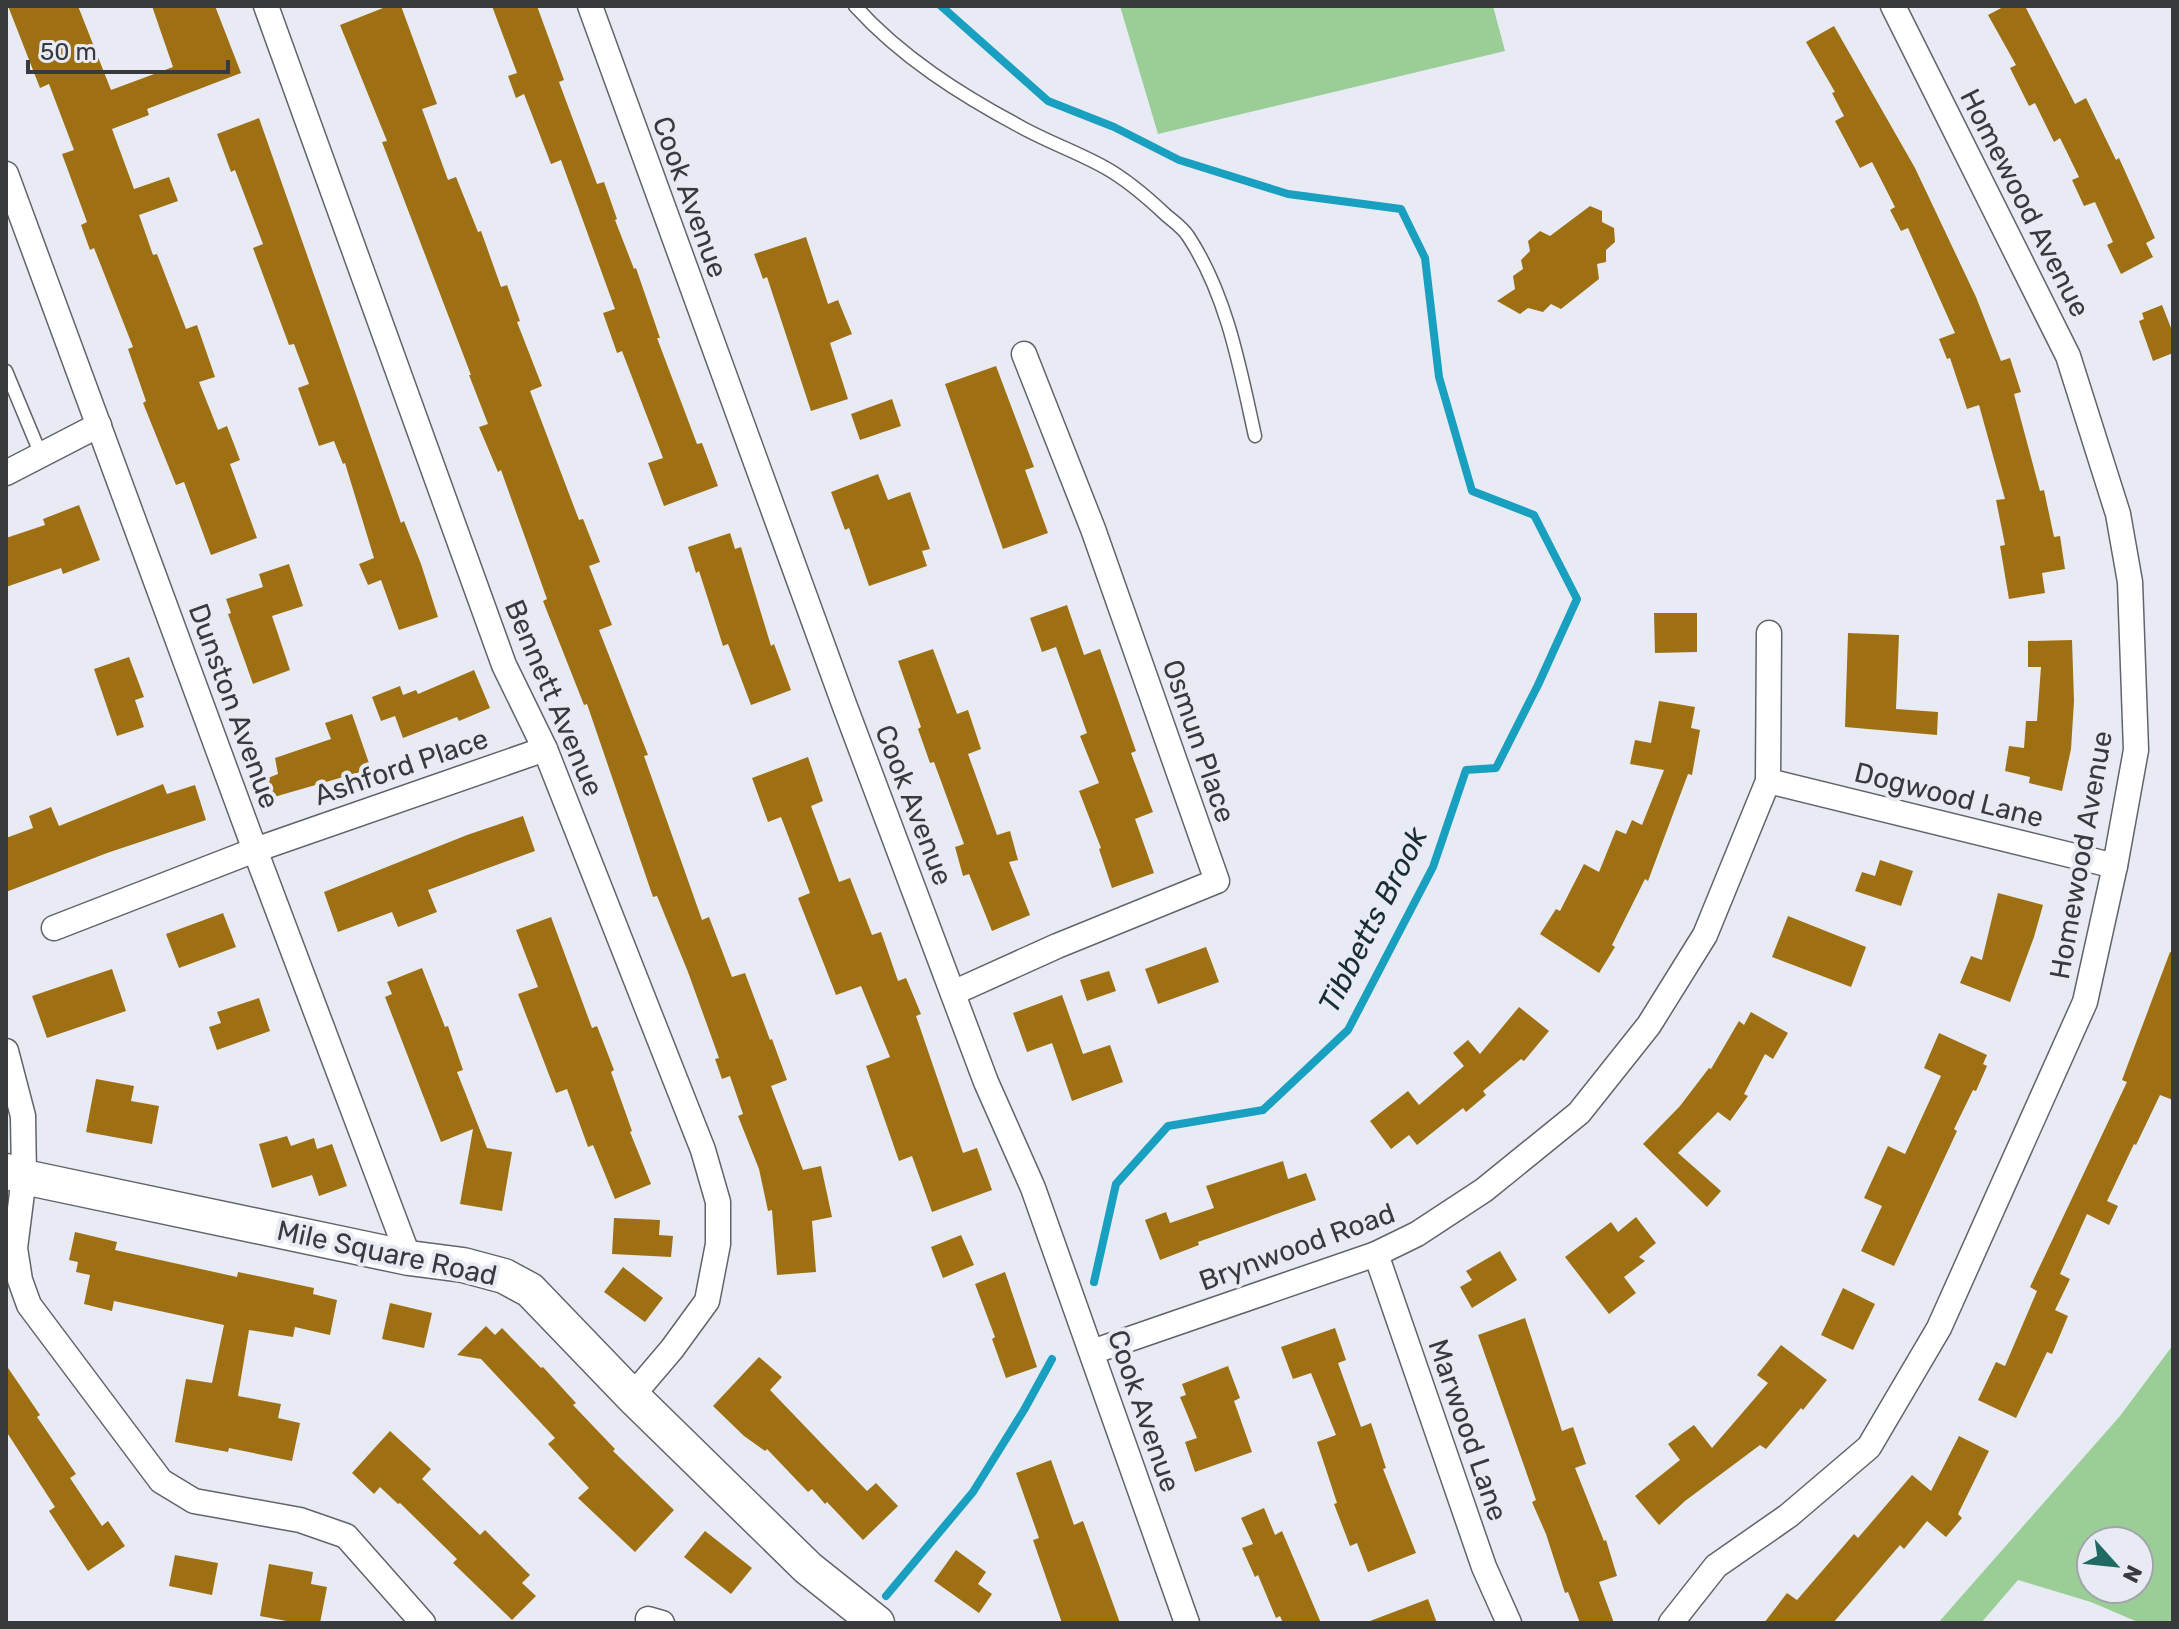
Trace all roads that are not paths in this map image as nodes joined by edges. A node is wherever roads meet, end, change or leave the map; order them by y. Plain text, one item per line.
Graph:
1 (266, 6) edge
2 (590, 6) edge
3 (855, 6) edge
4 (1893, 6) edge
5 (6, 174) edge
6 (1024, 354) dead end
7 (6, 371) edge
8 (99, 425) junction
9 (1255, 436) dead end
10 (41, 455) junction
11 (6, 473) edge
12 (1769, 633) dead end
13 (545, 749) junction
14 (1768, 781) junction
15 (255, 850) junction
16 (2115, 866) junction
17 (54, 928) dead end
18 (953, 993) junction
19 (6, 1051) edge
20 (15, 1174) edge
21 (1376, 1254) junction
22 (409, 1258) junction
23 (1092, 1352) junction
24 (632, 1396) junction
25 (423, 1623) edge
26 (877, 1623) edge
27 (1187, 1623) edge
28 (1509, 1623) edge
29 (1671, 1623) edge

1 - 13 street, Bennett Avenue
2 - 18 street, Cook Avenue
3 - 9 lane
4 - 16 street, Homewood Avenue
5 - 8 street, Dunston Avenue
6 - 18 street, Osmun Place
7 - 10 lane
8 - 10 street
8 - 15 street, Dunston Avenue
10 - 11 street
12 - 14 street, Brynwood Road
13 - 15 street, Ashford Place
13 - 24 street, Bennett Avenue
14 - 16 street, Dogwood Lane
14 - 21 street, Brynwood Road
15 - 17 street, Ashford Place
15 - 22 street, Dunston Avenue
16 - 29 street, Homewood Avenue
18 - 23 street, Cook Avenue
19 - 20 street
20 - 22 street, Mile Square Road
20 - 25 street
21 - 23 street, Brynwood Road
21 - 28 street, Marwood Lane
22 - 24 street, Mile Square Road
23 - 27 street, Cook Avenue
24 - 26 street, Mile Square Road

